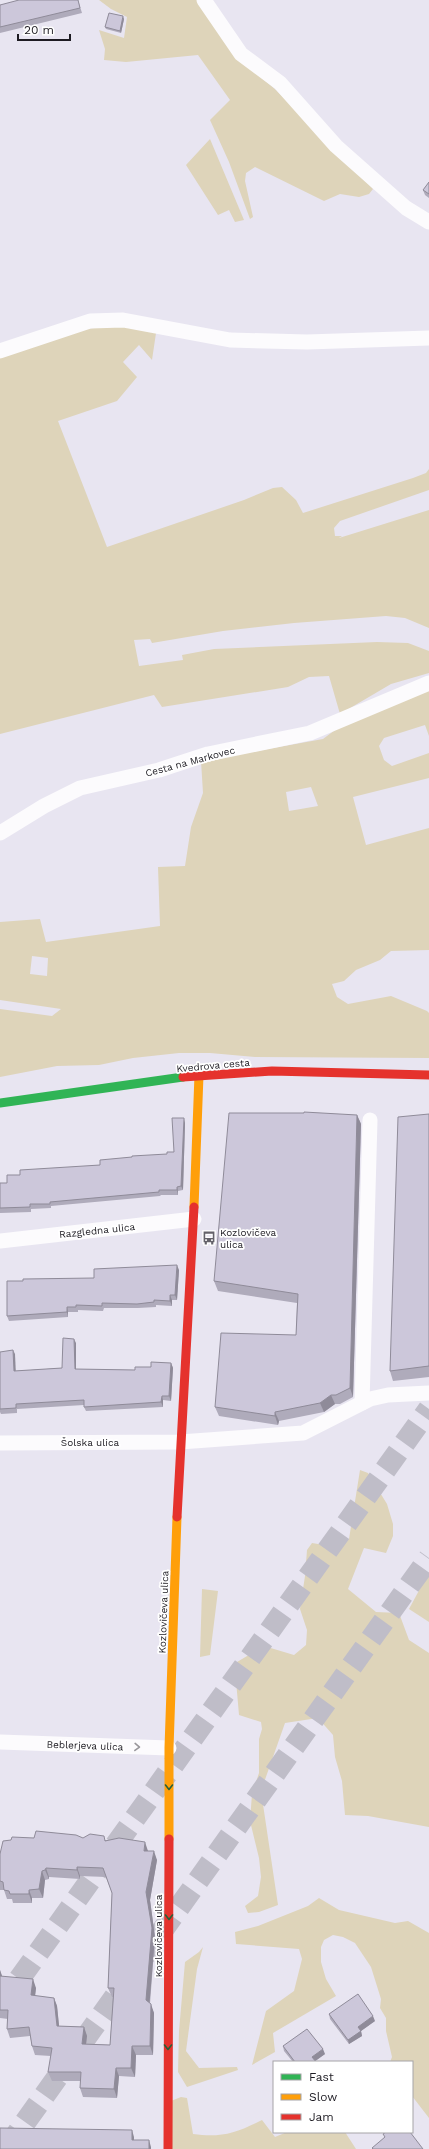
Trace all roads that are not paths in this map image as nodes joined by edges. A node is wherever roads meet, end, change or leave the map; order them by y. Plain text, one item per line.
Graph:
1 (204, 0) edge
2 (429, 222) edge
3 (429, 338) edge
4 (0, 351) edge
5 (429, 683) edge
6 (0, 833) edge
7 (199, 1075) junction
8 (429, 1075) edge
9 (0, 1103) edge
10 (370, 1120) dead end
11 (194, 1219) junction
12 (0, 1241) edge
13 (429, 1393) edge
14 (362, 1403) junction
15 (0, 1442) edge
16 (180, 1442) junction
17 (0, 1742) edge
18 (169, 1748) junction
19 (168, 2149) edge

1 - 2 street
3 - 4 street
5 - 6 street, Cesta na Markovec
7 - 8 street, Kvedrova cesta
7 - 9 street, Kvedrova cesta
7 - 11 street, Kozlovičeva ulica
10 - 14 street
11 - 12 street, Razgledna ulica
11 - 16 street, Kozlovičeva ulica
13 - 14 street, Šolska ulica
14 - 16 street, Šolska ulica
15 - 16 street, Šolska ulica
16 - 18 street, Kozlovičeva ulica
17 -> 18 street, Beblerjeva ulica
18 -> 19 street, Kozlovičeva ulica

